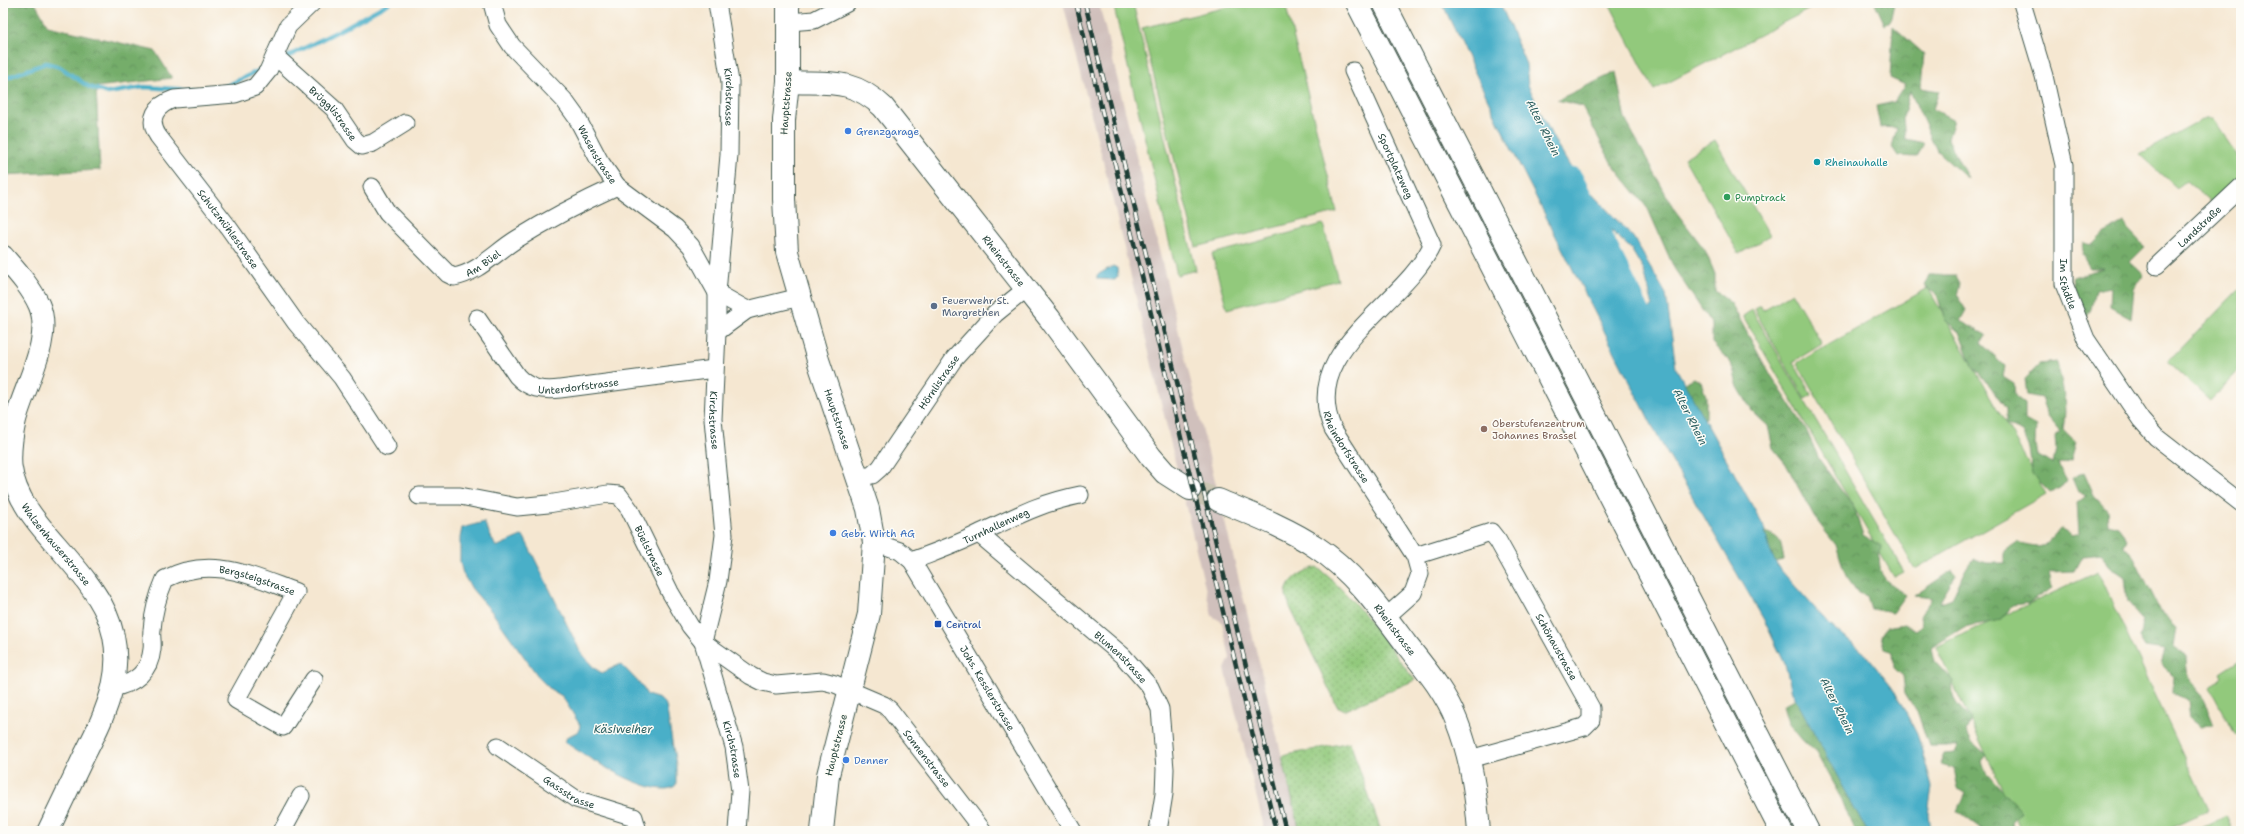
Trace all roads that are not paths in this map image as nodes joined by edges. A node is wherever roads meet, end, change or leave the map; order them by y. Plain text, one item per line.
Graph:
1 (312, 3) edge
2 (492, 3) edge
3 (717, 3) edge
4 (847, 3) edge
5 (1357, 3) edge
6 (1384, 3) edge
7 (2022, 3) edge
8 (788, 12) edge
9 (276, 64) junction
10 (1353, 71) dead end
11 (788, 82) junction
12 (406, 123) dead end
13 (617, 186) junction
14 (372, 187) dead end
15 (2241, 187) edge
16 (3, 256) edge
17 (1425, 260) joint
18 (2157, 266) dead end
19 (1026, 289) junction
20 (717, 293) junction
21 (800, 297) junction
22 (747, 310) junction
23 (477, 318) dead end
24 (717, 332) junction
25 (714, 369) junction
26 (387, 447) dead end
27 (858, 478) junction
28 (1190, 488) tunnel mouth
29 (1080, 495) dead end
30 (419, 496) dead end
31 (1218, 500) tunnel mouth
32 (2241, 503) edge
33 (979, 534) junction
34 (874, 542) junction
35 (1415, 556) junction
36 (912, 561) junction
37 (1386, 617) junction
38 (703, 642) junction
39 (314, 679) dead end
40 (114, 687) junction
41 (856, 694) junction
42 (498, 746) dead end
43 (1470, 759) junction
44 (301, 796) dead end
45 (48, 831) edge
46 (282, 831) edge
47 (638, 831) edge
48 (737, 831) edge
49 (822, 831) edge
50 (983, 831) edge
51 (1074, 831) edge
52 (1158, 831) edge
53 (1479, 831) edge
54 (1781, 831) edge
55 (1808, 831) edge

1 - 9 street, Schutzmühlestrasse
2 - 13 street, Wasenstrasse
3 - 20 street, Kirchstrasse
4 - 8 street
5 - 54 main road
6 - 55 main road
7 - 32 street, Im Städtle
8 - 11 main road, Hauptstrasse
9 - 12 street, Brügglistrasse
9 - 26 street, Schutzmühlestrasse
10 - 17 street, Sportplatzweg
11 - 19 main road, Rheinstrasse
11 - 21 main road, Hauptstrasse
13 - 14 street, Am Büel
13 - 20 street, Wasenstrasse
15 - 18 street, Landstraße
16 - 40 street, Walzenhauserstrasse
17 - 35 street, Rheindorfstrasse
19 - 27 street, Hörnlistrasse
19 - 28 main road, Rheinstrasse
20 - 22 street
20 - 24 street, Kirchstrasse
21 - 22 street
21 - 27 main road, Hauptstrasse
22 - 24 street
23 - 25 street, Unterdorfstrasse
24 - 25 street, Kirchstrasse
25 - 38 street, Kirchstrasse
27 - 34 main road, Hauptstrasse
29 - 33 street, Turnhallenweg
30 - 38 street, Büelstrasse
31 - 37 main road, Rheinstrasse
33 - 36 street, Turnhallenweg
33 - 52 street, Blumenstrasse
34 - 36 street, Johs. Kesslerstrasse
34 - 41 main road, Hauptstrasse
35 - 37 street, Rheindorfstrasse
35 - 43 street, Schönaustrasse
36 - 51 street, Johs. Kesslerstrasse
37 - 43 main road, Rheinstrasse
38 - 41 street, Büelstrasse
38 - 48 street, Kirchstrasse
39 - 40 street, Bergsteigstrasse
40 - 45 street, Walzenhauserstrasse
41 - 49 main road, Hauptstrasse
41 - 50 street, Sonnenstrasse
42 - 47 street, Gassstrasse
43 - 53 main road, Rheinstrasse
44 - 46 street

